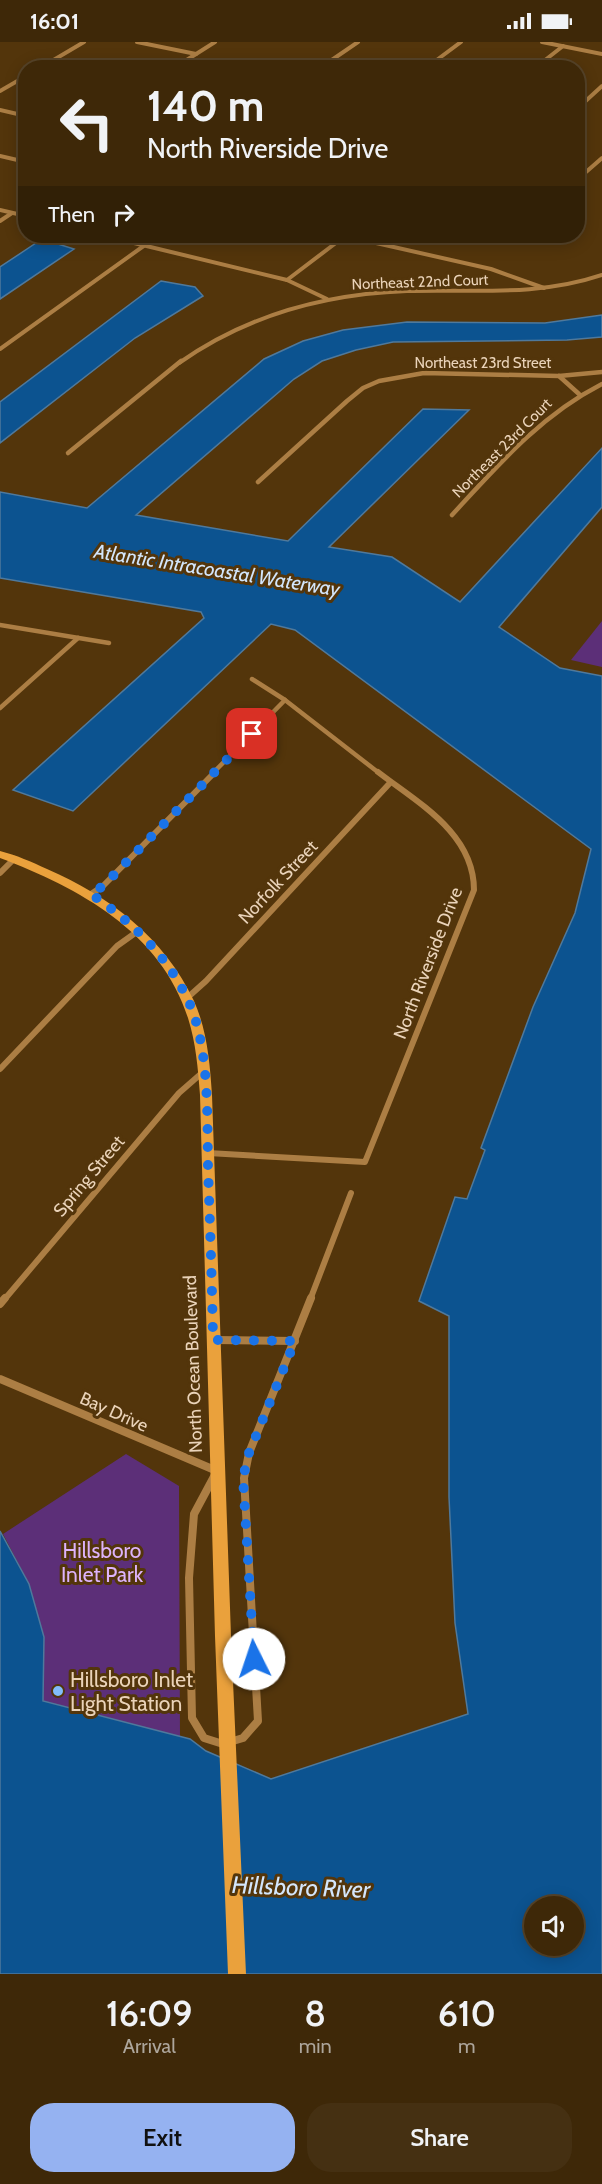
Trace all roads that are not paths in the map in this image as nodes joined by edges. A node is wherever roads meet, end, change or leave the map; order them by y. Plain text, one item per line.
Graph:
1 (84, 42) edge
2 (137, 42) edge
3 (215, 42) edge
4 (358, 42) edge
5 (461, 42) edge
6 (542, 42) edge
7 (562, 46) junction
8 (196, 54) junction
9 (602, 54) edge
10 (53, 60) edge
11 (187, 60) edge
12 (332, 60) edge
13 (437, 60) edge
14 (545, 60) edge
15 (18, 81) edge
16 (602, 86) edge
17 (0, 91) edge
18 (585, 102) edge
19 (0, 110) edge
20 (18, 114) edge
21 (0, 156) edge
22 (602, 158) edge
23 (18, 160) edge
24 (585, 173) edge
25 (0, 210) edge
26 (12, 213) junction
27 (18, 214) edge
28 (0, 221) edge
29 (134, 243) edge
30 (336, 243) edge
31 (376, 243) edge
32 (146, 246) junction
33 (602, 275) edge
34 (287, 280) junction
35 (546, 289) junction
36 (327, 299) junction
37 (0, 349) edge
38 (602, 372) edge
39 (559, 376) junction
40 (602, 384) edge
41 (579, 394) junction
42 (68, 453) dead end
43 (258, 482) dead end
44 (452, 515) dead end
45 (0, 625) edge
46 (78, 638) junction
47 (109, 643) dead end
48 (252, 679) dead end
49 (285, 700) junction
50 (0, 708) edge
51 (389, 784) junction
52 (0, 854) edge
53 (14, 860) junction
54 (0, 873) edge
55 (91, 894) junction
56 (139, 930) junction
57 (187, 998) junction
58 (0, 1069) edge
59 (203, 1072) junction
60 (208, 1153) junction
61 (351, 1193) dead end
62 (0, 1304) edge
63 (213, 1340) junction
64 (295, 1341) junction
65 (0, 1378) edge
66 (217, 1471) junction
67 (237, 1974) edge

1 - 10 street
2 - 8 street
3 - 8 street
4 - 12 street
5 - 13 street
6 - 7 street
7 - 9 street
7 - 14 street
8 - 11 street
15 - 17 street
16 - 18 street
19 - 20 street
21 - 23 street
22 - 24 street
25 - 26 street
26 - 27 street
26 - 28 street
29 - 32 street
30 - 34 street
31 - 35 street
32 - 34 street
32 - 37 street
33 - 35 street, Northeast 22nd Court
34 - 36 street
35 - 36 street, Northeast 22nd Court
36 - 42 street, Northeast 22nd Court
38 - 39 street, Northeast 23rd Street
39 - 41 street
39 - 43 street, Northeast 23rd Street
40 - 41 street, Northeast 23rd Court
41 - 44 street, Northeast 23rd Court
45 - 46 street
46 - 47 street
46 - 50 street
48 - 49 street, North Riverside Drive
49 - 51 street, North Riverside Drive
49 - 55 street
51 - 57 street, Norfolk Street
51 - 60 street, North Riverside Drive
52 - 53 main road, North Ocean Boulevard
53 - 54 street
53 - 55 main road, North Ocean Boulevard
55 - 56 main road, North Ocean Boulevard
56 - 57 main road, North Ocean Boulevard
56 - 58 street
57 - 59 main road, North Ocean Boulevard
59 - 60 main road, North Ocean Boulevard
59 - 62 street, Spring Street
60 - 63 main road, North Ocean Boulevard
61 - 64 street
63 - 64 street
63 - 66 main road, North Ocean Boulevard
64 - 66 street
65 - 66 street, Bay Drive
66 - 67 main road, North Ocean Boulevard

